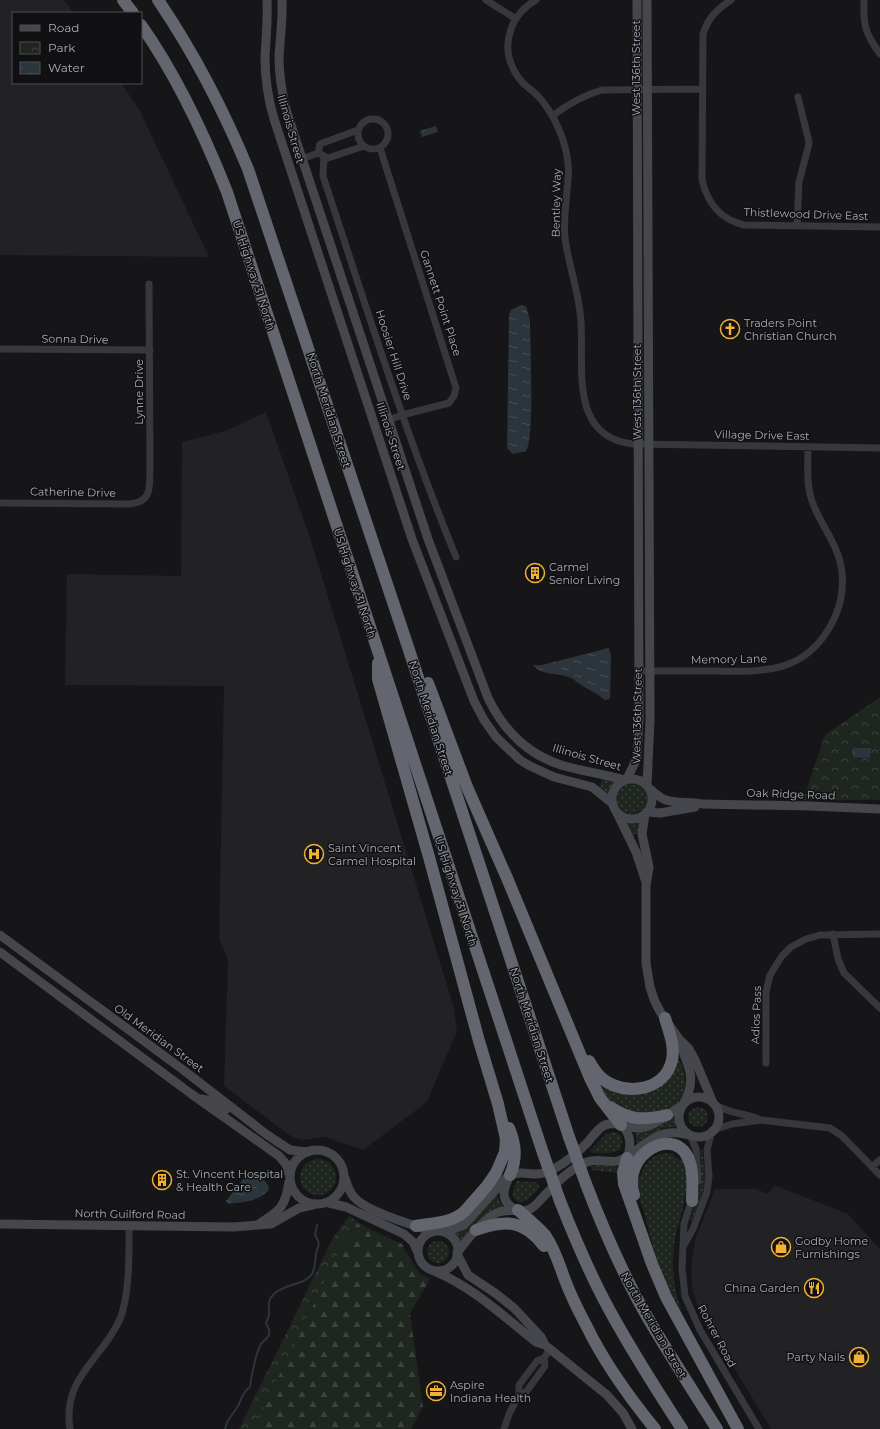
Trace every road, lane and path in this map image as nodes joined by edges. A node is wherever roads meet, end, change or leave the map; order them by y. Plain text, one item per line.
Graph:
1 (123, 0) edge
2 (158, 0) edge
3 (162, 0) edge
4 (267, 0) edge
5 (282, 0) edge
6 (486, 0) edge
7 (536, 0) edge
8 (637, 0) edge
9 (647, 0) edge
10 (731, 0) edge
11 (864, 0) edge
12 (132, 12) edge
13 (516, 19) junction
14 (142, 27) edge
15 (177, 28) junction
16 (880, 54) edge
17 (642, 89) junction
18 (702, 89) junction
19 (798, 97) dead end
20 (552, 116) junction
21 (358, 130) junction
22 (364, 146) junction
23 (380, 148) junction
24 (321, 155) junction
25 (302, 159) junction
26 (797, 225) junction
27 (880, 227) edge
28 (149, 284) dead end
29 (0, 349) edge
30 (150, 350) junction
31 (402, 415) junction
32 (389, 420) junction
33 (644, 444) junction
34 (808, 447) junction
35 (880, 448) edge
36 (144, 500) joint
37 (0, 502) edge
38 (456, 557) dead end
39 (406, 641) junction
40 (378, 651) junction
41 (640, 671) junction
42 (650, 671) junction
43 (625, 780) junction
44 (648, 787) junction
45 (702, 804) junction
46 (614, 806) junction
47 (880, 809) edge
48 (646, 813) junction
49 (647, 884) junction
50 (833, 934) junction
51 (880, 934) edge
52 (0, 935) edge
53 (0, 952) edge
54 (880, 1008) edge
55 (112, 1018) junction
56 (665, 1018) junction
57 (104, 1030) junction
58 (570, 1031) junction
59 (679, 1039) junction
60 (766, 1063) dead end
61 (199, 1099) junction
62 (603, 1102) junction
63 (684, 1103) junction
64 (714, 1103) junction
65 (498, 1104) junction
66 (234, 1109) junction
67 (668, 1115) junction
68 (761, 1120) junction
69 (622, 1125) junction
70 (713, 1130) junction
71 (690, 1135) junction
72 (308, 1152) junction
73 (627, 1157) junction
74 (880, 1160) edge
75 (872, 1167) junction
76 (510, 1175) junction
77 (880, 1176) edge
78 (290, 1178) junction
79 (345, 1178) junction
80 (692, 1200) junction
81 (329, 1203) junction
82 (313, 1205) junction
83 (518, 1210) junction
84 (636, 1220) junction
85 (0, 1224) edge
86 (259, 1224) junction
87 (129, 1225) junction
88 (416, 1226) junction
89 (476, 1230) junction
90 (439, 1231) junction
91 (684, 1245) junction
92 (418, 1253) junction
93 (457, 1254) junction
94 (434, 1271) junction
95 (564, 1279) junction
96 (548, 1347) junction
97 (70, 1429) edge
98 (504, 1429) edge
99 (632, 1429) edge
100 (654, 1429) edge
101 (682, 1429) edge
102 (718, 1429) edge
103 (738, 1429) edge
104 (759, 1429) edge

1 - 12 highway
2 - 15 highway, North Meridian Street
3 - 15 highway
4 - 46 street, Illinois Street
5 - 25 street, Illinois Street
6 - 13 street
7 - 13 street, Bentley Way
8 - 17 street, West 136th Street
9 - 17 street, West 136th Street
10 - 18 street, Thistlewood Drive East
11 - 16 street
13 - 20 street, Bentley Way
14 - 40 highway, US Highway 31 North
15 - 39 highway, North Meridian Street
17 - 18 street
17 - 20 street
17 - 33 street, West 136th Street
18 - 26 street, Thistlewood Drive East
19 - 26 street
20 - 33 street, Bentley Way
21 - 22 street
21 - 23 street
21 - 24 street
22 - 23 street
22 - 24 street
23 - 31 street, Gannett Point Place
24 - 25 street
24 - 31 street, Hoosier Hill Drive
25 - 32 street, Illinois Street
26 - 27 street, Thistlewood Drive East
28 - 30 street, Lynne Drive
29 - 30 street, Sonna Drive
30 - 36 street, Lynne Drive
31 - 32 street, Gannett Point Place
31 - 38 street, Hoosier Hill Drive
32 - 43 street, Illinois Street
33 - 34 street, Village Drive East
33 - 41 street, West 136th Street
33 - 42 street, West 136th Street
34 - 35 street, Village Drive East
34 - 42 street, Memory Lane
36 - 37 street, Catherine Drive
39 - 58 highway
39 - 102 highway, North Meridian Street, bridge
40 - 65 highway
40 - 101 highway, US Highway 31 North, bridge
41 - 42 street, Memory Lane
41 - 43 street, West 136th Street
42 - 44 street, West 136th Street
43 - 44 street
43 - 46 street
44 - 45 street, Oak Ridge Road
44 - 48 street
45 - 47 street, Oak Ridge Road
45 - 48 street, Oak Ridge Road
46 - 48 street
46 - 49 street
48 - 49 street
49 - 56 street
50 - 51 street, Adios Pass
50 - 54 street
50 - 60 street, Adios Pass
52 - 55 street, Old Meridian Street
53 - 57 street
55 - 57 street
55 - 66 street, Old Meridian Street
56 - 58 highway
56 - 59 street
57 - 61 street
58 - 62 highway
59 - 63 street
59 - 64 street
61 - 66 street
61 - 78 street
62 - 67 highway
62 - 69 highway
63 - 64 street
63 - 67 street
63 - 71 street
64 - 68 street
64 - 70 street
65 - 76 highway
65 - 88 highway
66 - 72 street, Old Meridian Street
67 - 69 street
68 - 70 street
68 - 75 street
69 - 73 street
69 - 76 street
70 - 71 street
70 - 91 street, Rohrer Road
71 - 73 street
71 - 80 street, Rohrer Road
72 - 78 street
72 - 79 street
73 - 83 street
73 - 84 highway
74 - 75 street
75 - 77 street
76 - 83 street
76 - 90 street
78 - 82 street
78 - 86 street, North Guilford Road
79 - 81 street
79 - 88 street
80 - 84 highway
80 - 91 street, Rohrer Road
81 - 82 street
81 - 92 street
82 - 86 street, North Guilford Road
83 - 89 street
83 - 95 highway
84 - 103 highway
85 - 87 street, North Guilford Road
86 - 87 street, North Guilford Road
87 - 97 street
88 - 90 street
89 - 93 street
89 - 95 highway
90 - 92 street
90 - 93 street
91 - 104 street, Rohrer Road
92 - 94 street
93 - 94 street
93 - 96 street
94 - 96 street
95 - 100 highway
96 - 98 street
96 - 99 street

